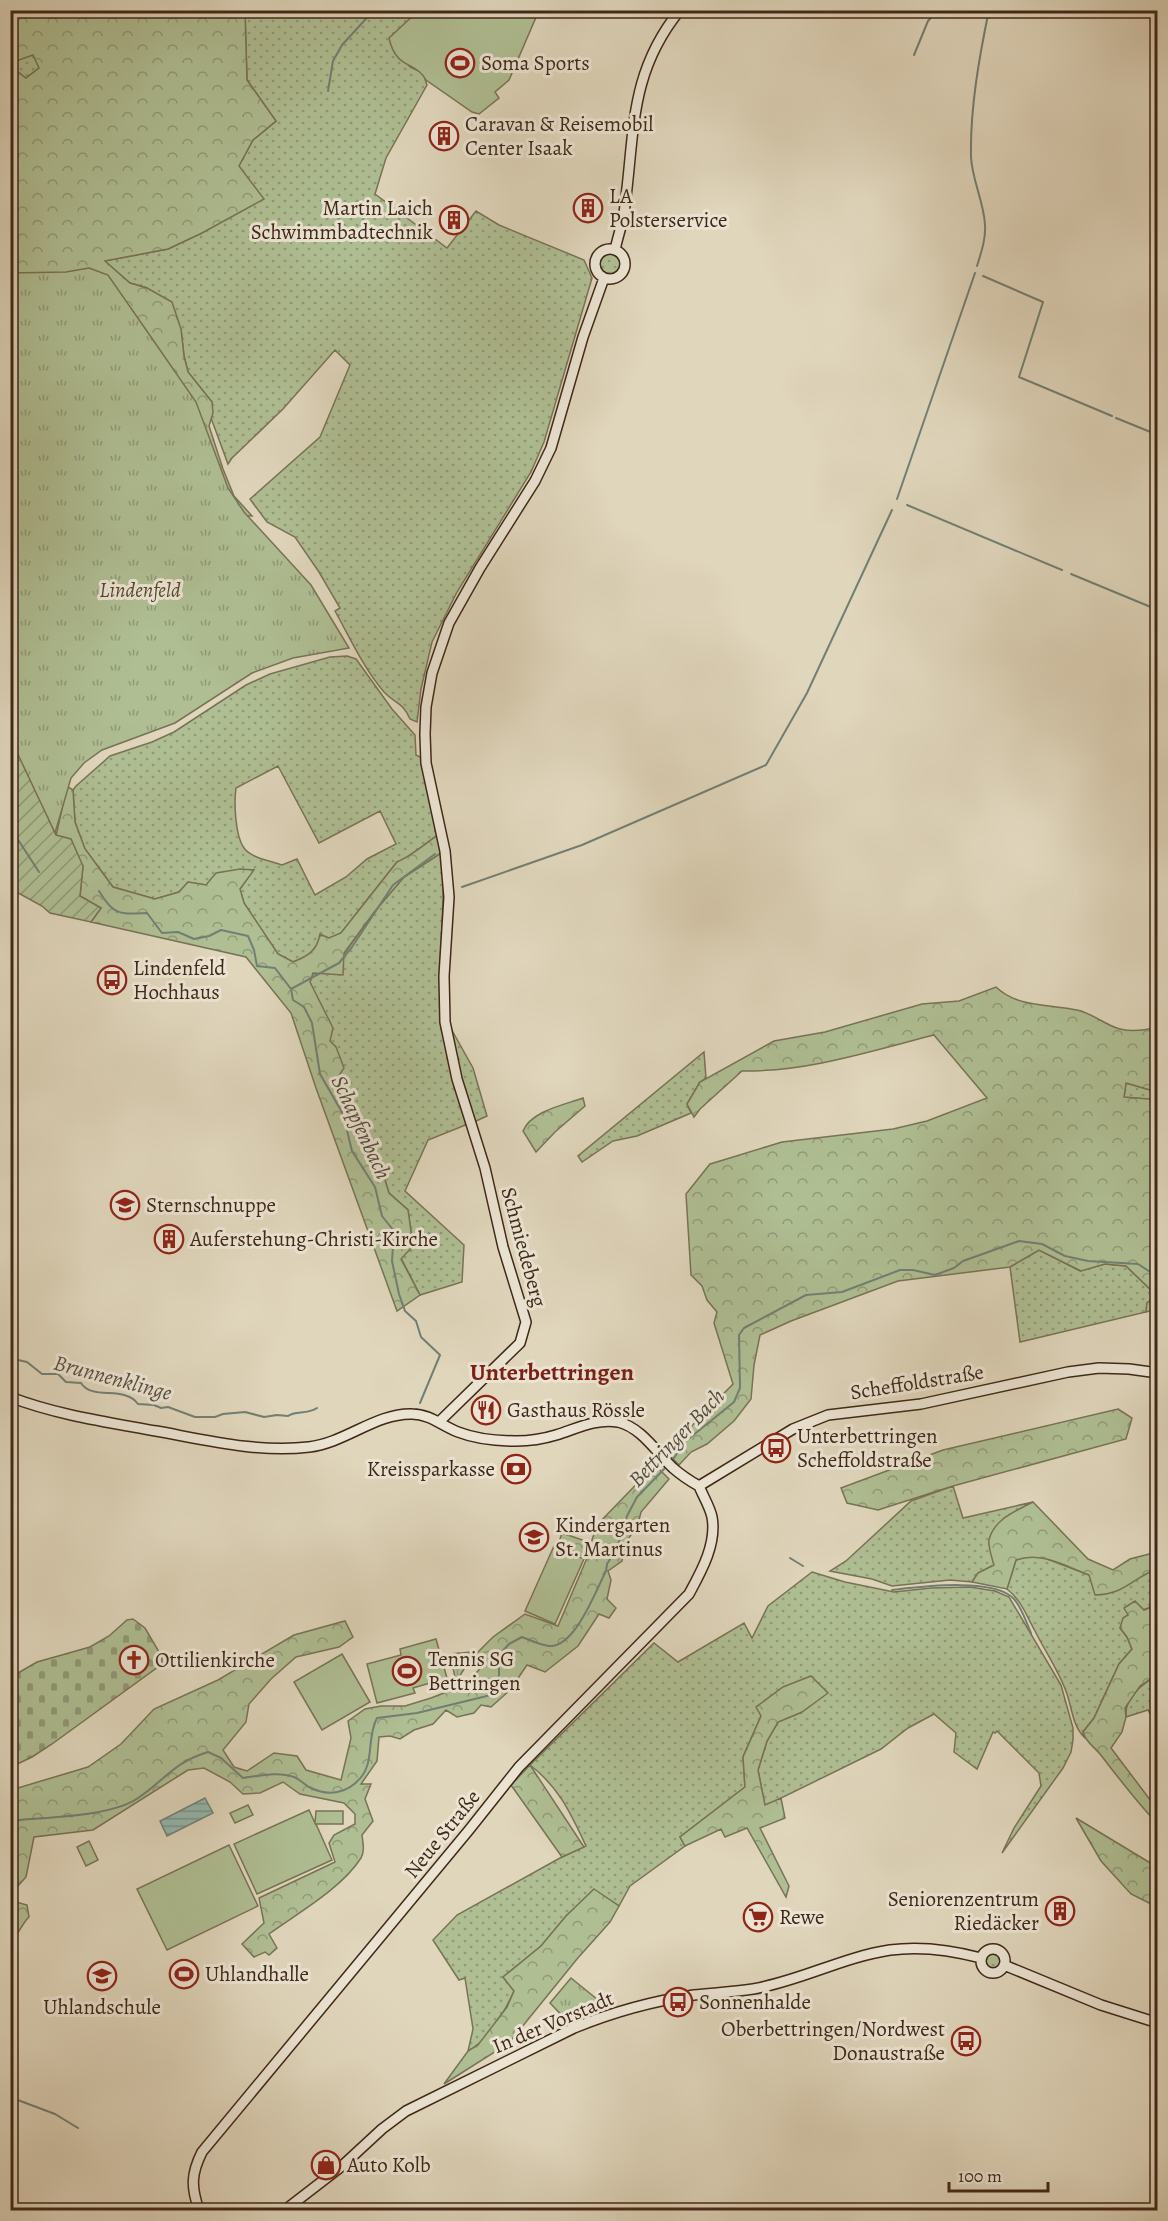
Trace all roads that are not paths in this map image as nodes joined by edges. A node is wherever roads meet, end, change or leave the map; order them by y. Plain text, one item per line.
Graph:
1 (680, 10) edge
2 (615, 250) junction
3 (604, 278) junction
4 (1158, 1373) edge
5 (10, 1397) edge
6 (439, 1422) junction
7 (699, 1486) junction
8 (981, 1958) junction
9 (1004, 1965) junction
10 (1158, 2023) edge
11 (198, 2211) edge
12 (285, 2211) edge

1 - 2 street
2 - 3 street
2 - 3 street
3 - 6 street, Schmiedeberg
4 - 7 street, Scheffoldstraße
5 - 6 street
6 - 7 street
7 - 11 street, Neue Straße
8 - 9 street, In der Vorstadt
8 - 9 street, In der Vorstadt
8 - 12 street, In der Vorstadt
9 - 10 street, In der Vorstadt

